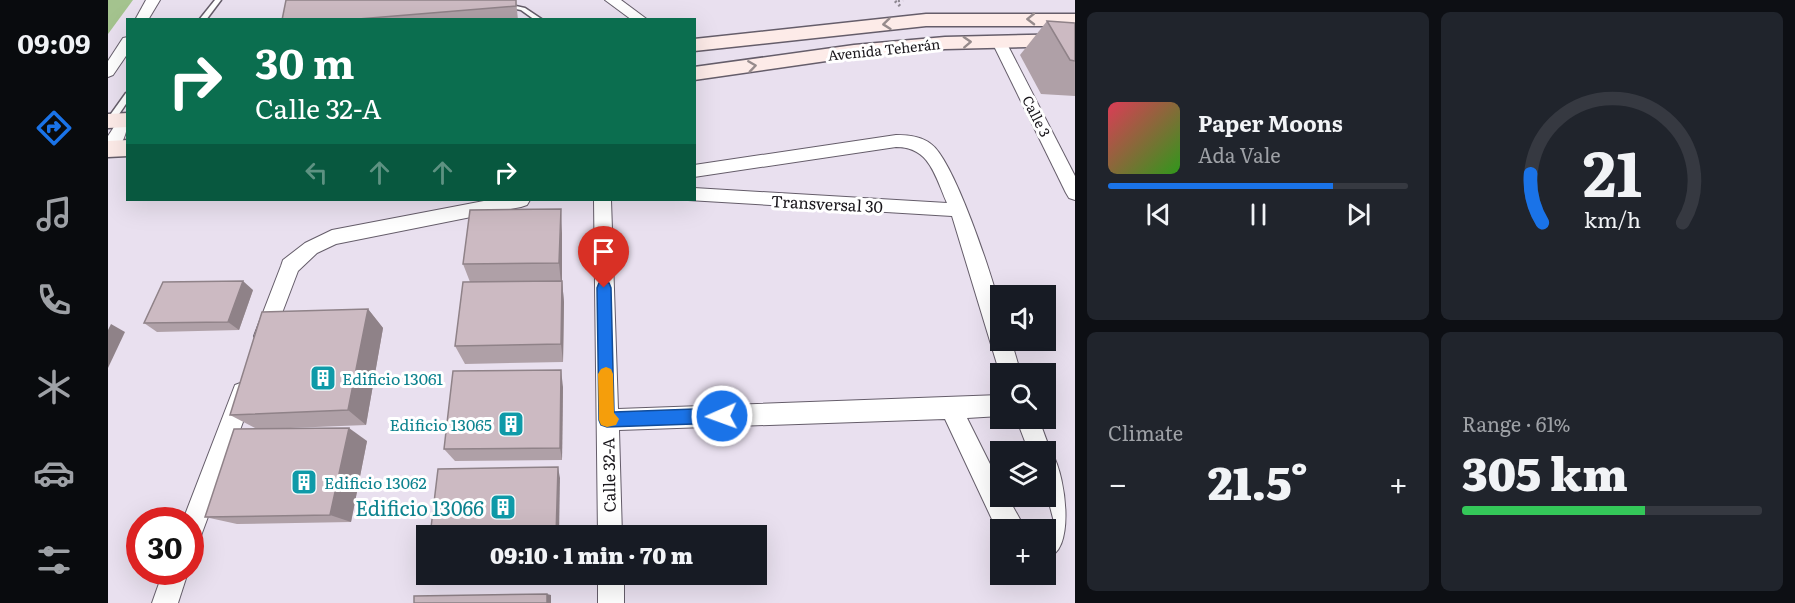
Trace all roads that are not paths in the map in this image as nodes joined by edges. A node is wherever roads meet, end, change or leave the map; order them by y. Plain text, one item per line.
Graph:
1 (153, 0) edge
2 (218, 0) edge
3 (612, 0) edge
4 (502, 3) edge
5 (142, 18) edge
6 (204, 18) edge
7 (537, 18) edge
8 (639, 18) edge
9 (1075, 20) edge
10 (998, 40) junction
11 (1075, 40) edge
12 (126, 44) edge
13 (696, 45) edge
14 (108, 72) edge
15 (696, 75) edge
16 (126, 100) edge
17 (118, 120) edge
18 (126, 148) edge
19 (108, 149) edge
20 (696, 171) edge
21 (1075, 193) edge
22 (696, 195) edge
23 (516, 201) edge
24 (602, 201) edge
25 (959, 210) junction
26 (990, 306) edge
27 (257, 355) edge
28 (249, 378) edge
29 (990, 406) edge
30 (951, 408) junction
31 (607, 420) junction
32 (1056, 487) edge
33 (200, 507) edge
34 (1005, 519) edge
35 (610, 525) edge
36 (1056, 544) edge
37 (171, 585) edge
38 (611, 585) edge
39 (165, 603) edge
40 (611, 603) edge

1 - 5 street
2 - 6 lane
3 - 8 street
4 - 7 lane
9 -> 13 main road, Avenida Teherán
10 - 11 main road, Avenida Teherán
15 -> 10 main road, Avenida Teherán
10 - 21 street, Calle 3
12 - 14 street
16 - 17 lane
17 - 19 street
18 - 19 main road
20 - 25 street
22 - 25 street, Transversal 30
23 - 27 street
24 - 31 street, Calle 32-A
25 - 26 street
28 - 33 street
29 - 30 street
30 - 31 street
30 - 34 street
31 - 35 street, Calle 32-A
32 - 36 street
37 - 39 street
38 - 40 street

